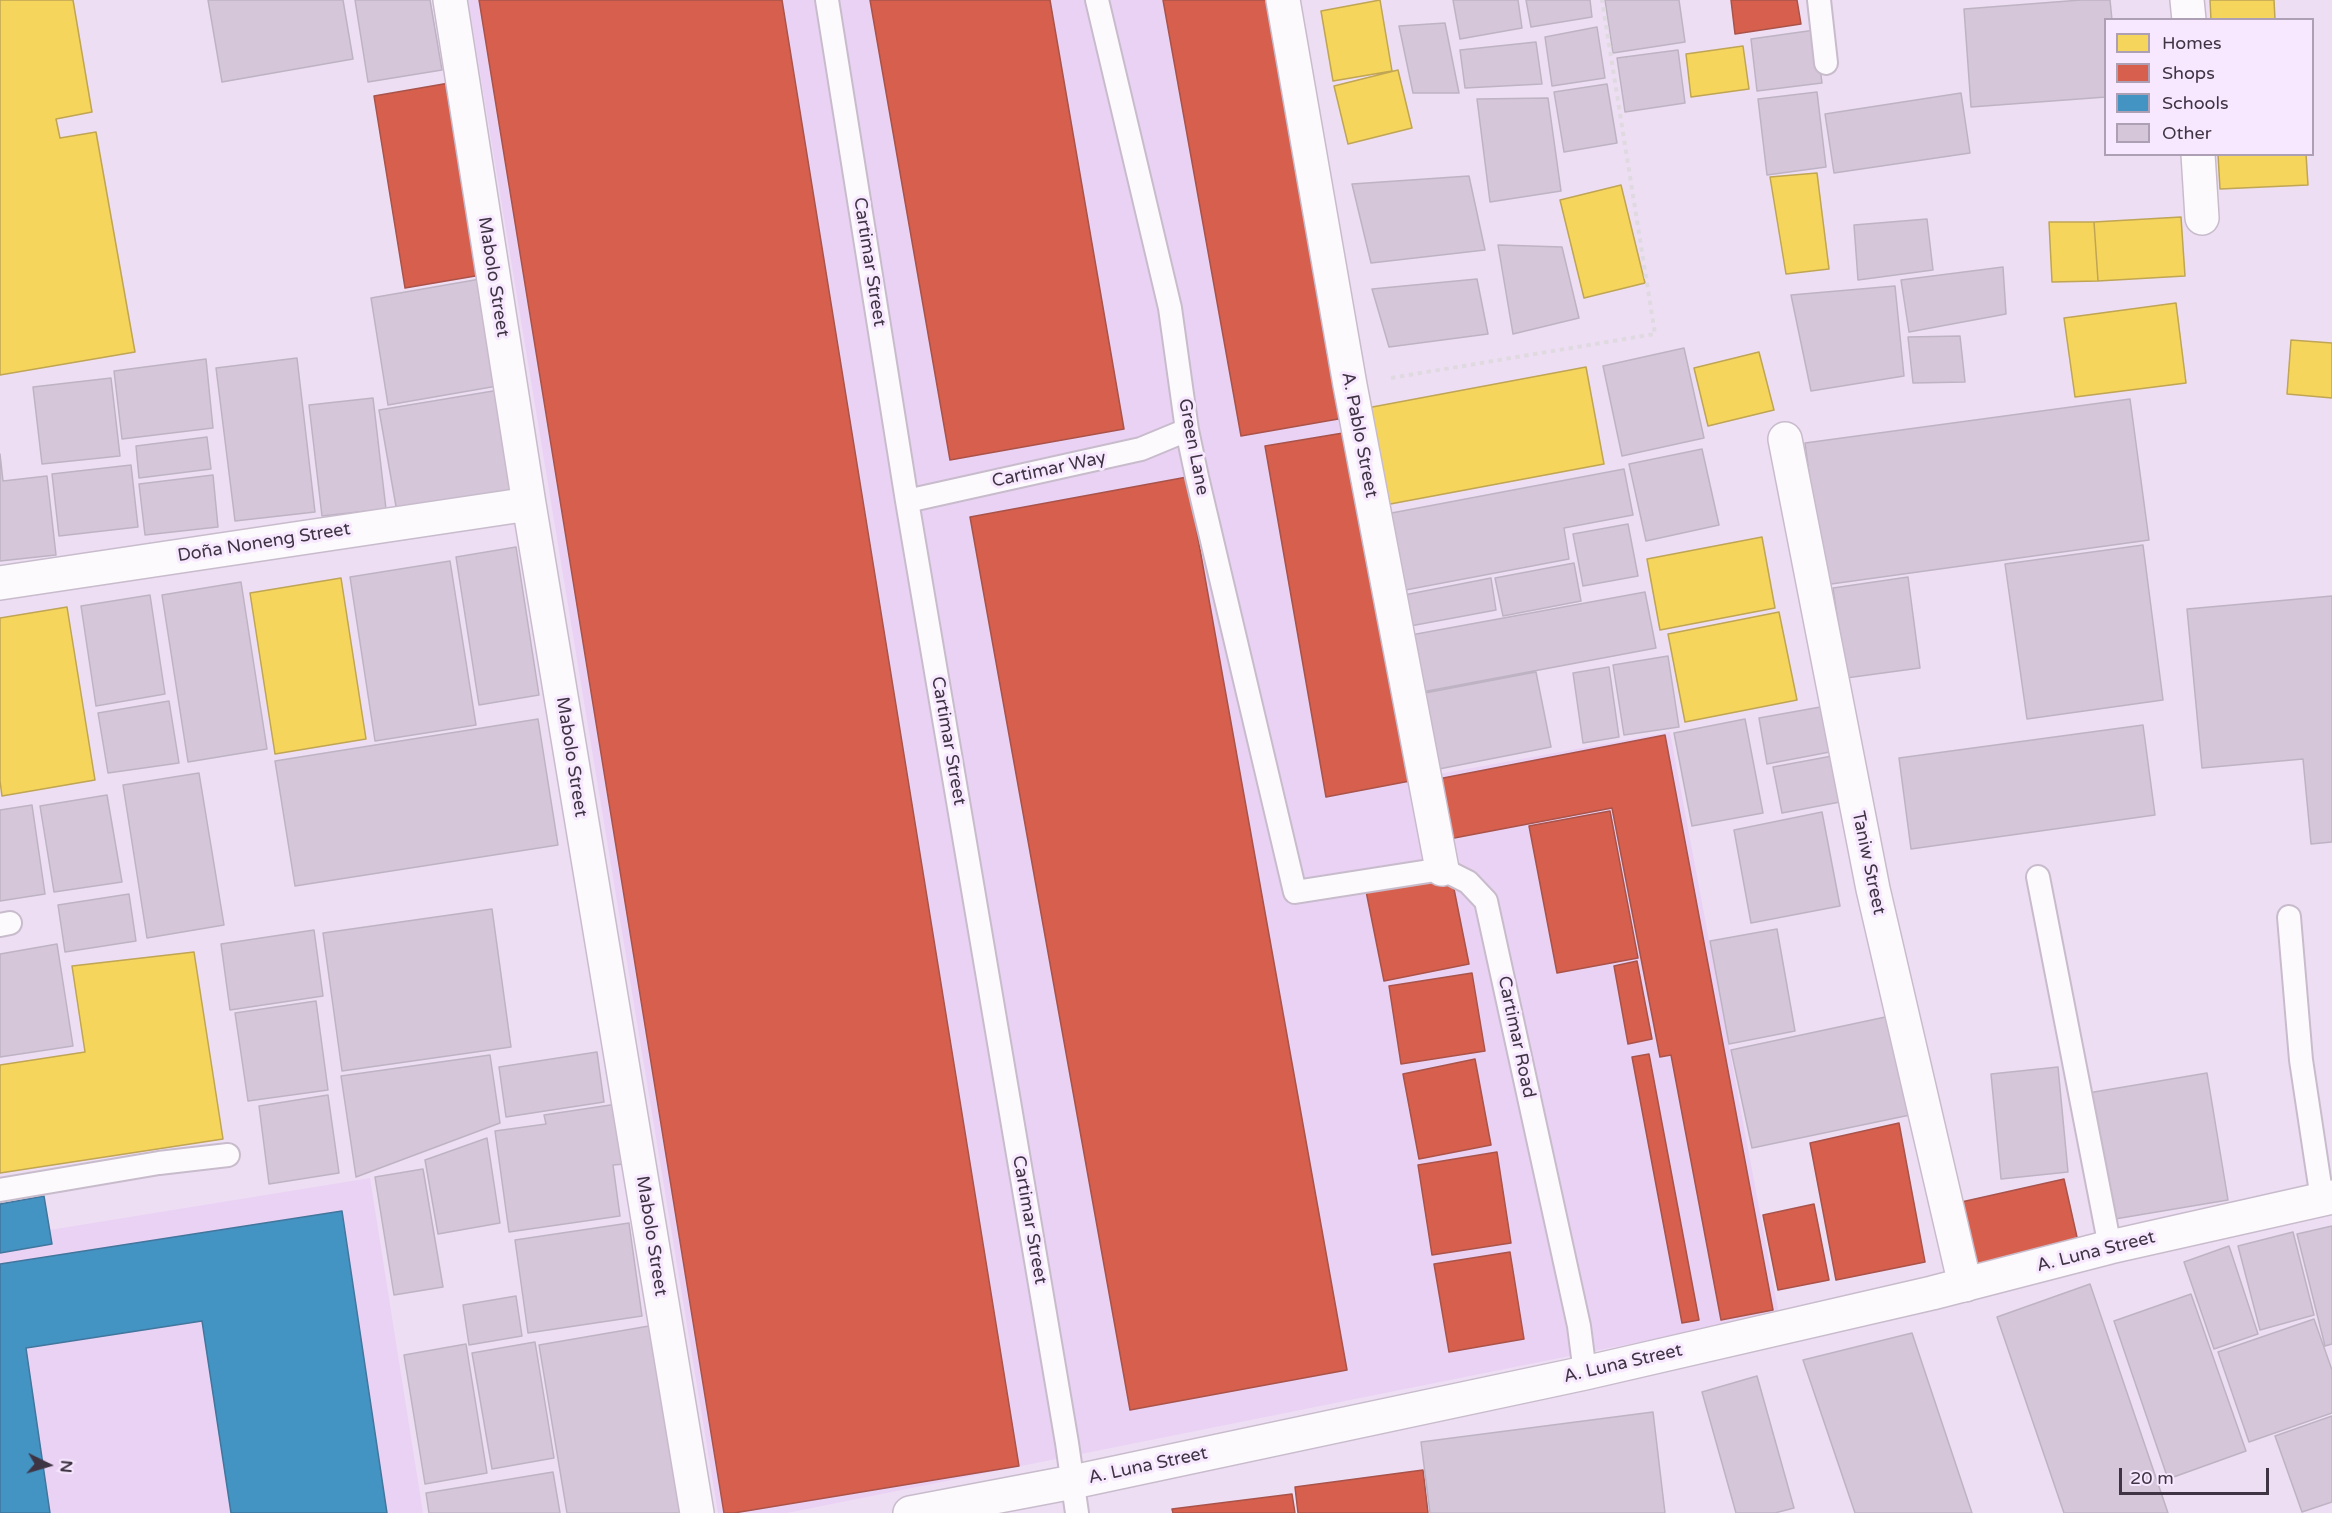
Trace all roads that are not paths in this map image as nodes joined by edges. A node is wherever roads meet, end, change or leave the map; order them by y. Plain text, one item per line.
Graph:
1 (450, 0) edge
2 (827, 0) edge
3 (1097, 0) edge
4 (1283, 0) edge
5 (1818, 0) edge
6 (2187, 0) edge
7 (2189, 18) edge
8 (1826, 63) dead end
9 (2198, 156) edge
10 (2202, 218) dead end
11 (1187, 430) junction
12 (1785, 439) dead end
13 (907, 501) junction
14 (529, 504) junction
15 (0, 583) edge
16 (1442, 869) junction
17 (2038, 878) dead end
18 (2289, 917) dead end
19 (228, 1155) dead end
20 (0, 1190) edge
21 (2327, 1198) edge
22 (2110, 1247) junction
23 (1965, 1285) junction
24 (1585, 1373) junction
25 (1075, 1497) edge
26 (697, 1513) edge
27 (910, 1513) edge

1 - 14 street, Mabolo Street
2 - 13 lane, Cartimar Street
3 - 11 lane, Green Lane
4 - 16 street, A. Pablo Street
5 - 8 lane
6 - 7 street
9 - 10 street
11 - 13 lane, Cartimar Way
11 - 16 lane, Green Lane
12 - 23 street, Taniw Street
13 - 25 lane, Cartimar Street
14 - 15 street, Doña Noneng Street
14 - 26 street, Mabolo Street
16 - 24 lane, Cartimar Road
17 - 22 lane
18 - 21 lane
19 - 20 lane
21 - 22 street, A. Luna Street
22 - 23 street, A. Luna Street
23 - 24 street, A. Luna Street
24 - 25 street, A. Luna Street
25 - 27 street, A. Luna Street

